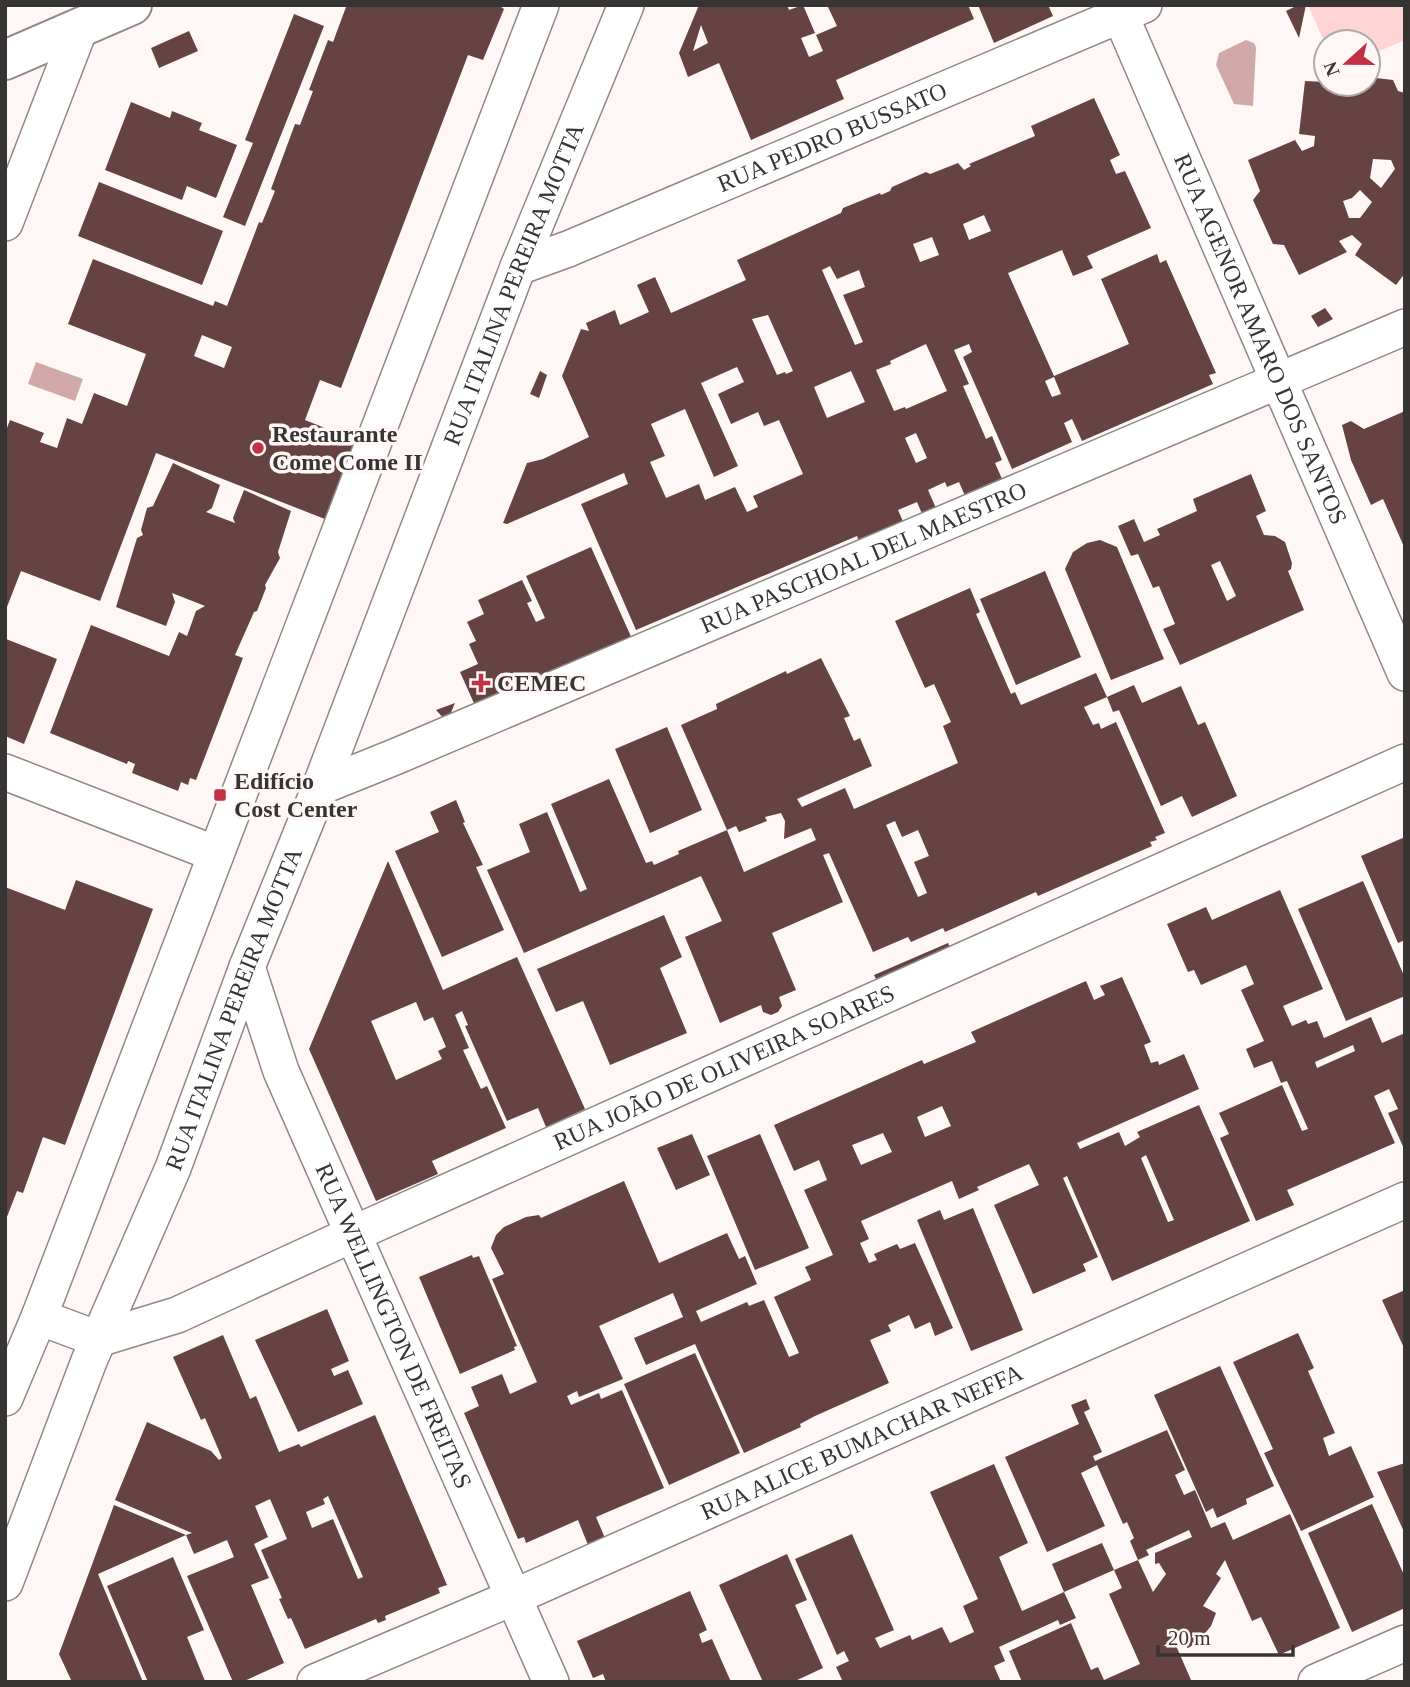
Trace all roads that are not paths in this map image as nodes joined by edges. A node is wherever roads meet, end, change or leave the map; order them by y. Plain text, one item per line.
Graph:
1 (132, 5) edge
2 (541, 5) edge
3 (626, 5) edge
4 (1127, 9) edge
5 (80, 28) junction
6 (5, 60) edge
7 (5, 223) edge
8 (518, 267) junction
9 (1405, 327) edge
10 (1277, 382) junction
11 (1405, 673) edge
12 (1405, 762) edge
13 (5, 772) edge
14 (320, 787) junction
15 (216, 854) junction
16 (247, 967) junction
17 (1405, 1200) edge
18 (353, 1234) junction
19 (39, 1317) junction
20 (98, 1339) junction
21 (5, 1398) edge
22 (5, 1583) edge
23 (514, 1597) junction
24 (1405, 1643) edge
25 (315, 1682) edge
26 (551, 1682) edge
27 (1316, 1682) edge

1 - 5 street
2 - 15 street
3 - 8 street, RUA ITALINA PEREIRA MOTTA
4 - 8 street, RUA PEDRO BUSSATO
4 - 10 street, RUA AGENOR AMARO DOS SANTOS
5 - 6 street
5 - 7 street
8 - 14 street, RUA ITALINA PEREIRA MOTTA
9 - 10 street, RUA PASCHOAL DEL MAESTRO
10 - 11 street, RUA AGENOR AMARO DOS SANTOS
10 - 14 street, RUA PASCHOAL DEL MAESTRO
12 - 18 street, RUA JOÃO DE OLIVEIRA SOARES
13 - 15 street
14 - 16 street, RUA ITALINA PEREIRA MOTTA
15 - 19 street
16 - 18 street, RUA WELLINGTON DE FREITAS
16 - 20 street, RUA ITALINA PEREIRA MOTTA
17 - 23 street, RUA ALICE BUMACHAR NEFFA
18 - 20 street, RUA JOÃO DE OLIVEIRA SOARES
18 - 23 street, RUA WELLINGTON DE FREITAS
19 - 20 street
19 - 21 street
20 - 22 street, RUA ITALINA PEREIRA MOTTA
23 - 25 street, RUA ALICE BUMACHAR NEFFA
23 - 26 street, RUA WELLINGTON DE FREITAS
24 - 27 street

